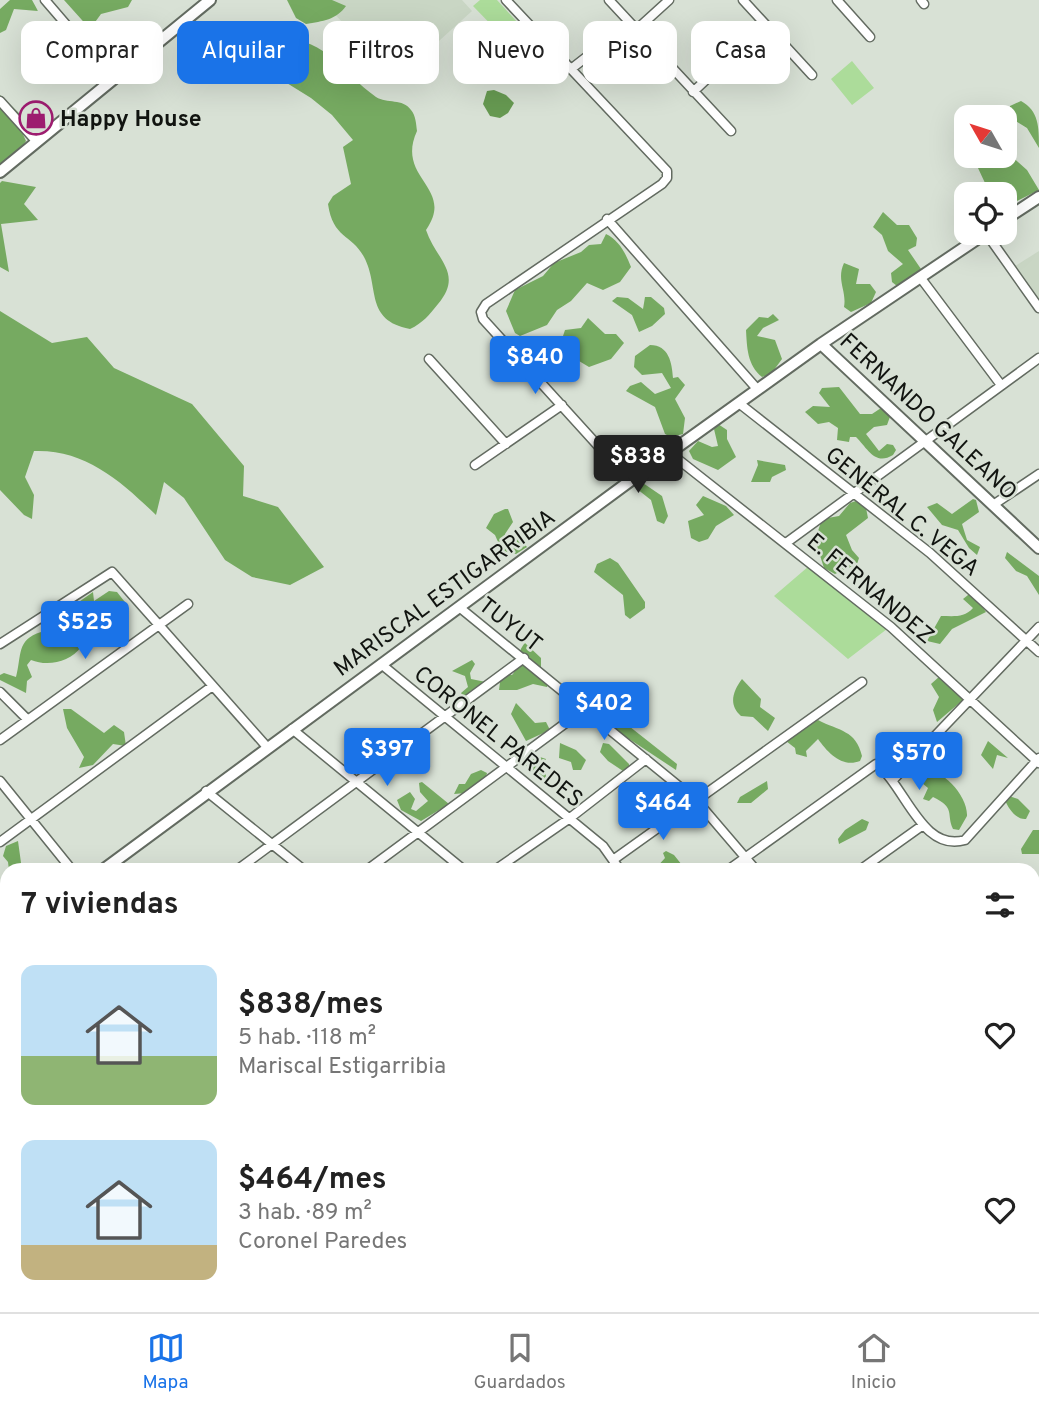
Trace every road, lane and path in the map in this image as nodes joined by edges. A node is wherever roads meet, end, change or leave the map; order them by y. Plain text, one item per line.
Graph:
1 (45, 0) edge
2 (210, 0) edge
3 (506, 0) edge
4 (609, 0) edge
5 (669, 0) edge
6 (743, 0) edge
7 (837, 0) edge
8 (63, 21) edge
9 (628, 21) edge
10 (640, 21) edge
11 (762, 21) edge
12 (870, 37) dead end
13 (163, 38) edge
14 (790, 51) edge
15 (583, 61) edge
16 (571, 69) junction
17 (677, 74) edge
18 (812, 75) dead end
19 (107, 84) edge
20 (701, 84) edge
21 (693, 92) junction
22 (0, 101) edge
23 (731, 131) dead end
24 (37, 142) junction
25 (0, 172) edge
26 (1039, 197) edge
27 (1017, 211) edge
28 (607, 219) junction
29 (968, 245) edge
30 (994, 245) edge
31 (920, 277) junction
32 (1039, 308) edge
33 (821, 344) junction
34 (1039, 358) edge
35 (429, 359) dead end
36 (1001, 385) junction
37 (758, 390) junction
38 (740, 404) junction
39 (562, 405) junction
40 (925, 442) junction
41 (506, 444) junction
42 (670, 453) junction
43 (475, 464) dead end
44 (1039, 474) edge
45 (630, 481) junction
46 (852, 493) junction
47 (993, 505) junction
48 (786, 543) junction
49 (1039, 548) edge
50 (188, 604) dead end
51 (459, 607) junction
52 (160, 626) junction
53 (1039, 627) edge
54 (1026, 640) junction
55 (0, 645) edge
56 (1039, 652) edge
57 (524, 658) junction
58 (381, 664) junction
59 (862, 682) dead end
60 (211, 687) junction
61 (0, 692) edge
62 (971, 699) junction
63 (586, 708) junction
64 (446, 717) junction
65 (27, 719) junction
66 (292, 729) junction
67 (0, 740) edge
68 (267, 747) junction
69 (646, 759) junction
70 (1038, 760) edge
71 (508, 767) junction
72 (893, 780) junction
73 (0, 781) edge
74 (357, 782) junction
75 (206, 791) junction
76 (697, 801) junction
77 (31, 818) junction
78 (570, 818) junction
79 (923, 825) junction
80 (418, 831) junction
81 (0, 842) edge
82 (271, 843) junction
83 (745, 857) junction
84 (66, 863) edge
85 (112, 863) edge
86 (246, 863) edge
87 (295, 863) edge
88 (375, 863) edge
89 (456, 863) edge
90 (505, 863) edge
91 (615, 863) edge
92 (617, 863) edge
93 (737, 863) edge
94 (750, 863) edge
95 (870, 863) edge

1 - 8 street
2 - 13 street
3 - 16 street
4 - 9 street
5 - 10 street
6 - 11 street
7 - 12 street
14 - 18 street
15 - 16 street
16 - 28 street
17 - 21 street
19 - 24 street
20 - 21 street
21 - 23 street
22 - 24 street
24 - 25 street
26 - 27 street
28 - 37 street
28 - 39 street
29 - 31 street, MARISCAL ESTIGARRIBIA
30 - 32 street
31 - 33 street, MARISCAL ESTIGARRIBIA
31 - 36 street
33 - 37 street, MARISCAL ESTIGARRIBIA
33 - 40 street, FERNANDO GALEANO
34 - 36 street
35 - 41 street
36 - 40 street
37 - 38 street, MARISCAL ESTIGARRIBIA
38 - 42 street, MARISCAL ESTIGARRIBIA
38 - 46 street, GENERAL C. VEGA
39 - 41 street
39 - 45 street
40 - 46 street
40 - 47 street, FERNANDO GALEANO
41 - 43 street
42 - 45 street, MARISCAL ESTIGARRIBIA
42 - 48 street, E. FERNANDEZ
44 - 47 street
45 - 51 street, MARISCAL ESTIGARRIBIA
46 - 48 street
46 - 54 street, GENERAL C. VEGA
47 - 49 street, FERNANDO GALEANO
48 - 62 street, E. FERNANDEZ
50 - 52 street
51 - 57 street, TUYUT
51 - 58 street, MARISCAL ESTIGARRIBIA
52 - 55 street
52 - 60 street
52 - 65 street
53 - 54 street
54 - 56 street, GENERAL C. VEGA
54 - 62 street
57 - 63 street, TUYUT
57 - 64 street
58 - 64 street, CORONEL PAREDES
58 - 66 street, MARISCAL ESTIGARRIBIA
59 - 76 street
60 - 68 street
60 - 77 street
61 - 65 street
62 - 70 street, E. FERNANDEZ
62 - 72 street
63 - 69 street, TUYUT
63 - 71 street
64 - 71 street, CORONEL PAREDES
64 - 74 street
65 - 67 street
66 - 68 street, MARISCAL ESTIGARRIBIA
66 - 74 street
68 - 75 street, MARISCAL ESTIGARRIBIA
69 - 76 street, TUYUT
69 - 78 street
70 - 79 street
71 - 78 street, CORONEL PAREDES
71 - 80 street
72 - 79 street
72 - 83 street
73 - 77 street
74 - 80 street
74 - 82 street
75 - 82 street
75 - 85 street, MARISCAL ESTIGARRIBIA
76 - 83 street, TUYUT
76 - 92 street
77 - 81 street
77 - 84 street
78 - 90 street
78 - 91 street, CORONEL PAREDES
79 - 95 street
80 - 88 street
80 - 89 street
82 - 86 street
82 - 87 street
83 - 93 street
83 - 94 street, TUYUT

